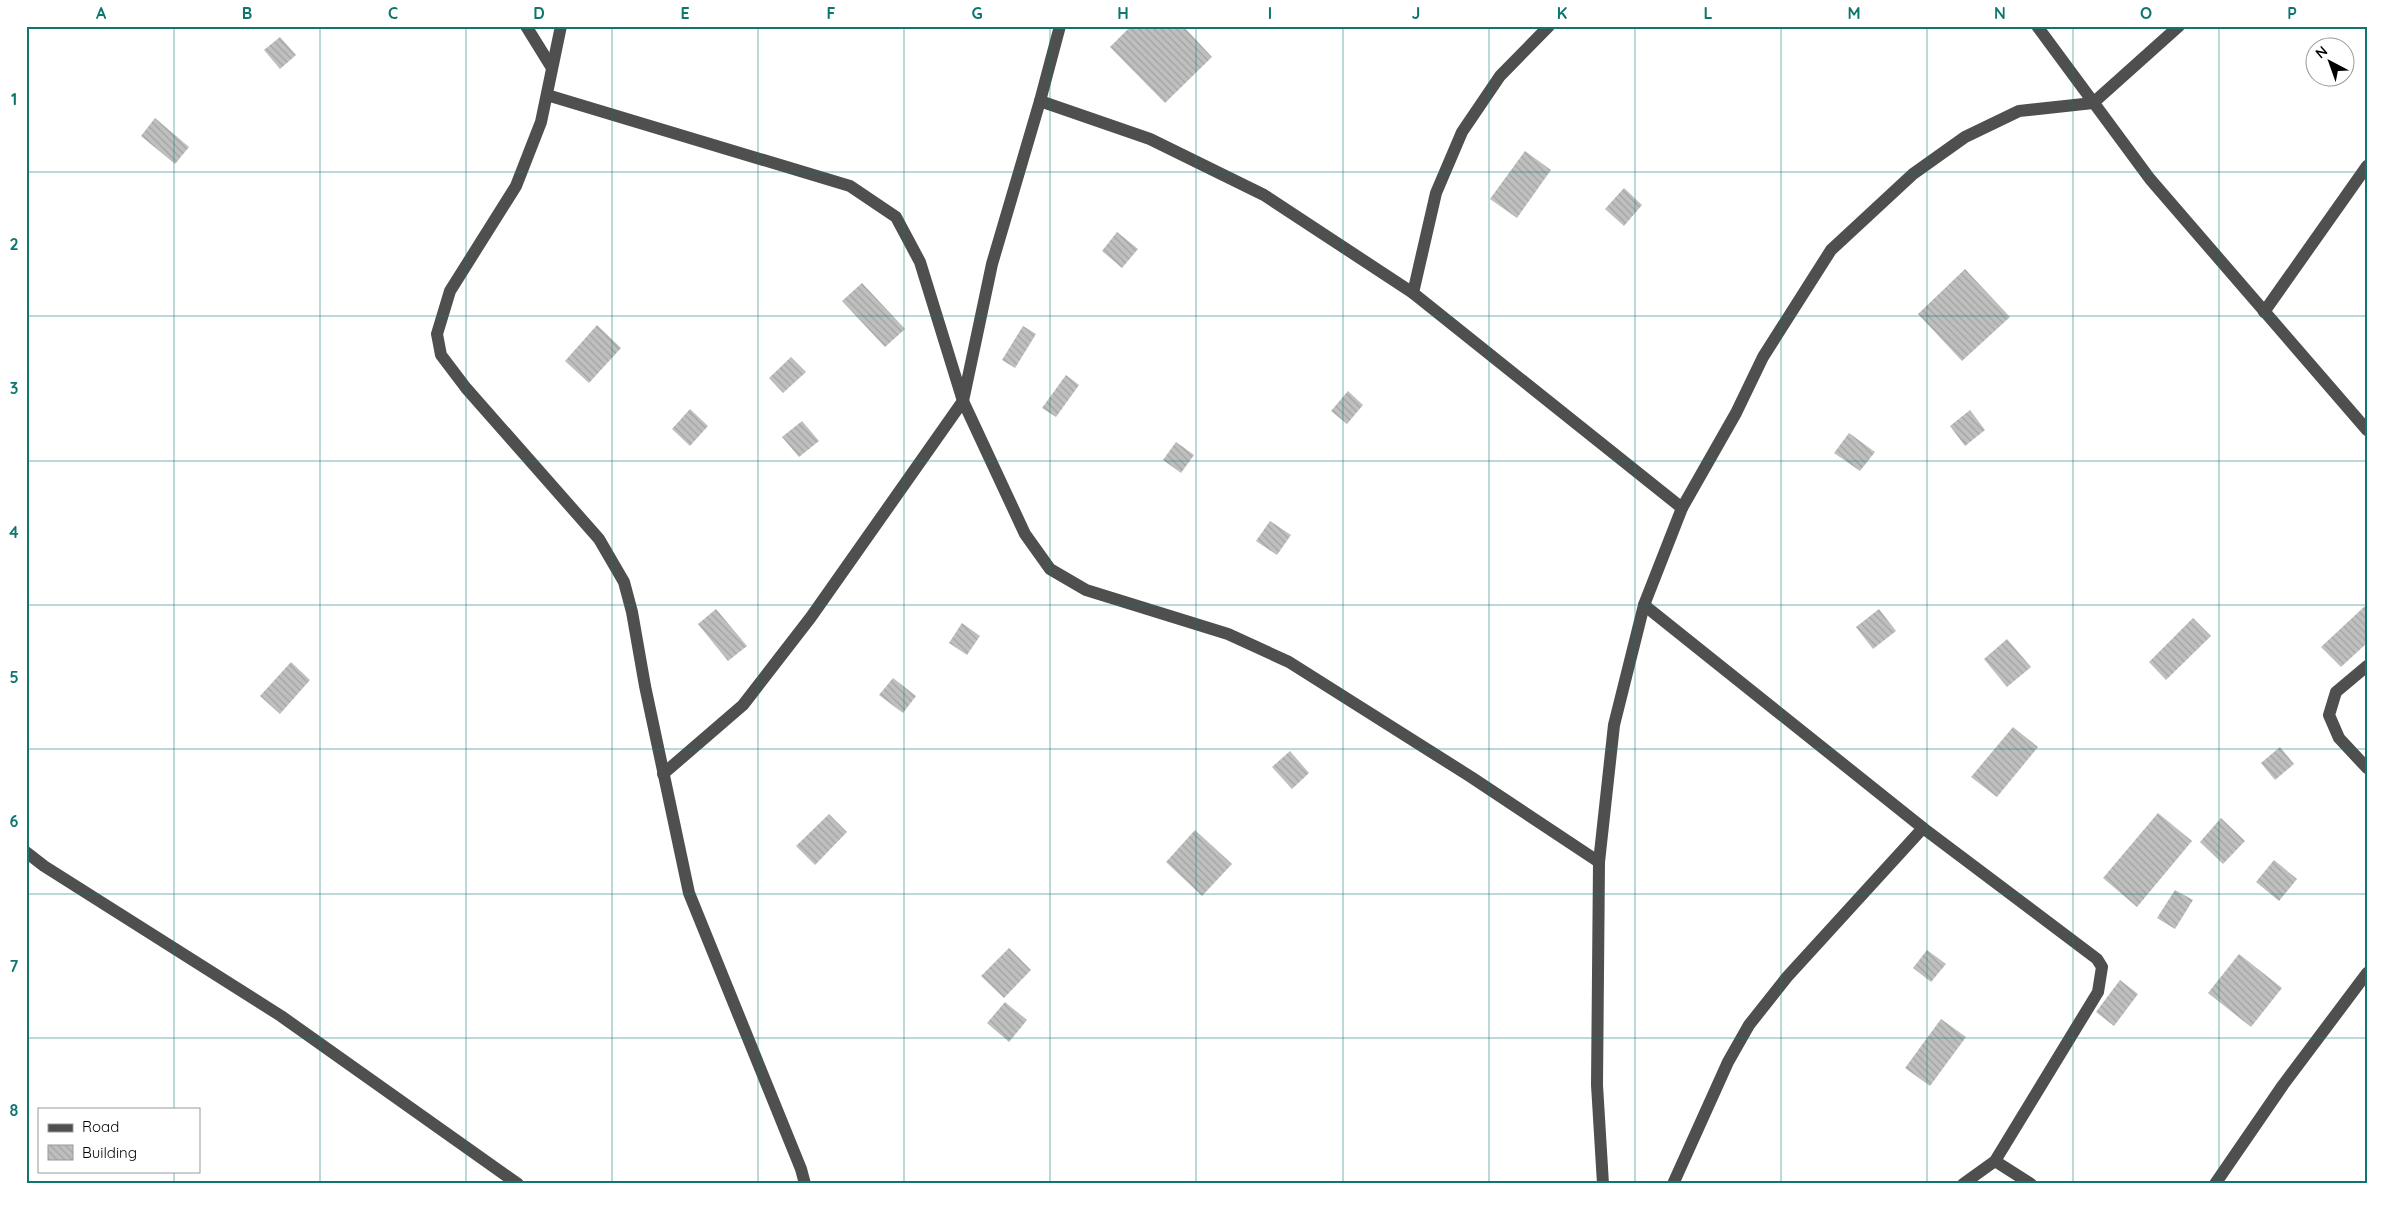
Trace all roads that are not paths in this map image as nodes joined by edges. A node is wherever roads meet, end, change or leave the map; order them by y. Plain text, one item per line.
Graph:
1 (526, 26) edge
2 (561, 26) edge
3 (1060, 26) edge
4 (1548, 26) edge
5 (2037, 26) edge
6 (2179, 26) edge
7 (552, 68) junction
8 (547, 95) junction
9 (1040, 101) junction
10 (2093, 103) junction
11 (2367, 166) edge
12 (1413, 293) junction
13 (2264, 312) junction
14 (963, 401) junction
15 (2367, 430) edge
16 (1682, 508) junction
17 (1644, 605) junction
18 (2367, 666) edge
19 (2367, 768) edge
20 (663, 774) junction
21 (1923, 828) junction
22 (26, 852) edge
23 (1599, 862) junction
24 (2367, 973) edge
25 (1995, 1160) junction
26 (518, 1184) edge
27 (805, 1184) edge
28 (1603, 1184) edge
29 (1674, 1184) edge
30 (1963, 1184) edge
31 (2031, 1184) edge
32 (2215, 1184) edge

1 - 7 street
2 - 7 street
3 - 9 street
4 - 12 street
5 - 10 street
6 - 10 street
7 - 8 street
8 - 14 street
8 - 20 street
9 - 12 street
9 - 14 street
10 - 13 street
10 - 16 street
11 - 13 street
12 - 16 street
13 - 15 street
14 - 20 street
14 - 23 street
16 - 17 street
17 - 21 street
17 - 23 street
18 - 19 street
20 - 27 street
21 - 25 street
21 - 29 street
22 - 26 street
23 - 28 street
24 - 32 street
25 - 30 street
25 - 31 street

